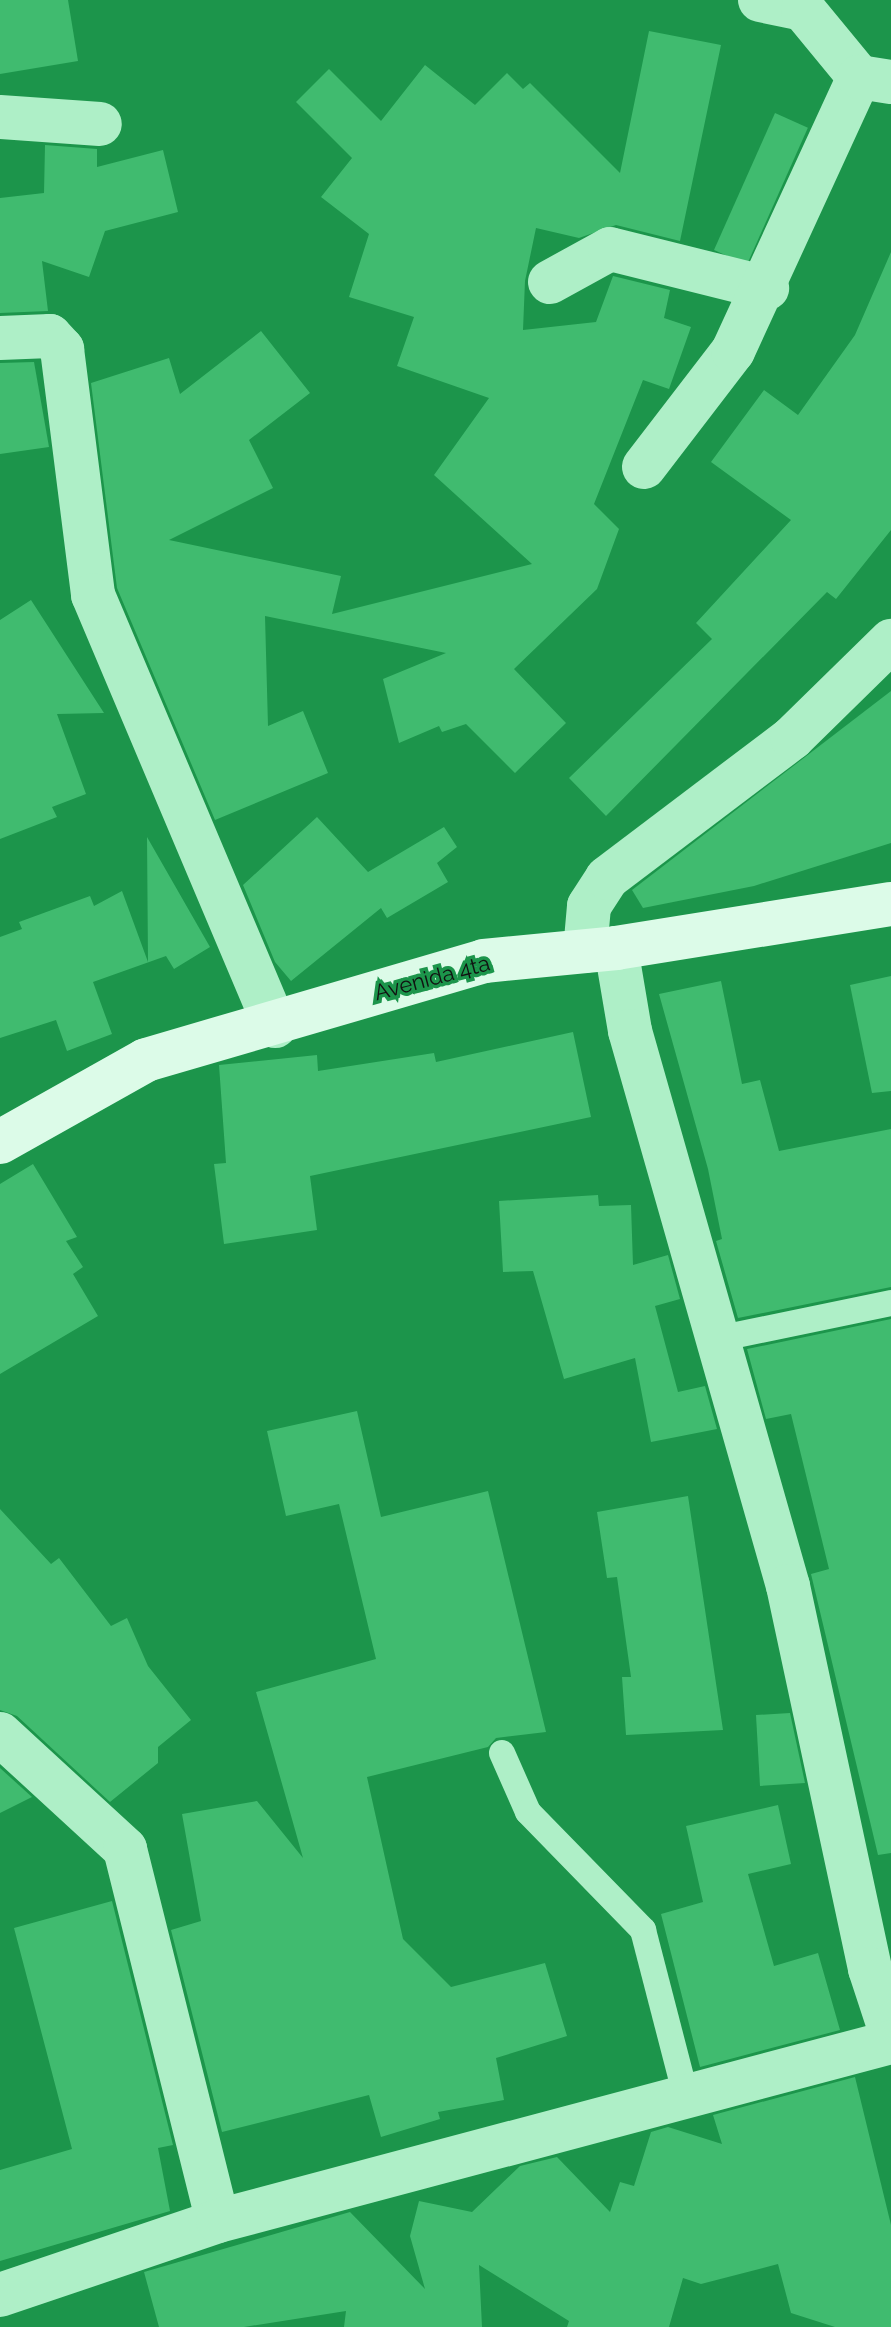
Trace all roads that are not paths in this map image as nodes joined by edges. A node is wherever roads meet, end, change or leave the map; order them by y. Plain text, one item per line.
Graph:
1 (760, 0) edge
2 (875, 80) edge
3 (0, 117) edge
4 (100, 124) dead end
5 (550, 282) dead end
6 (767, 288) junction
7 (0, 338) edge
8 (644, 467) dead end
9 (891, 641) edge
10 (891, 904) edge
11 (601, 950) junction
12 (275, 1026) junction
13 (0, 1142) edge
14 (891, 1303) edge
15 (717, 1339) junction
16 (0, 1734) edge
17 (502, 1753) dead end
18 (891, 2033) edge
19 (891, 2042) edge
20 (686, 2096) junction
21 (218, 2221) junction
22 (0, 2295) edge

1 - 2 street
2 - 6 street
3 - 4 street
5 - 6 street
6 - 8 street
7 - 12 street
9 - 11 street
10 - 11 street, Avenida 4ta
11 - 12 street, Avenida 4ta
11 - 15 street
12 - 13 street, Avenida 4ta
14 - 15 lane
15 - 18 street
16 - 21 street
17 - 20 lane
19 - 20 street
20 - 21 street
21 - 22 street

